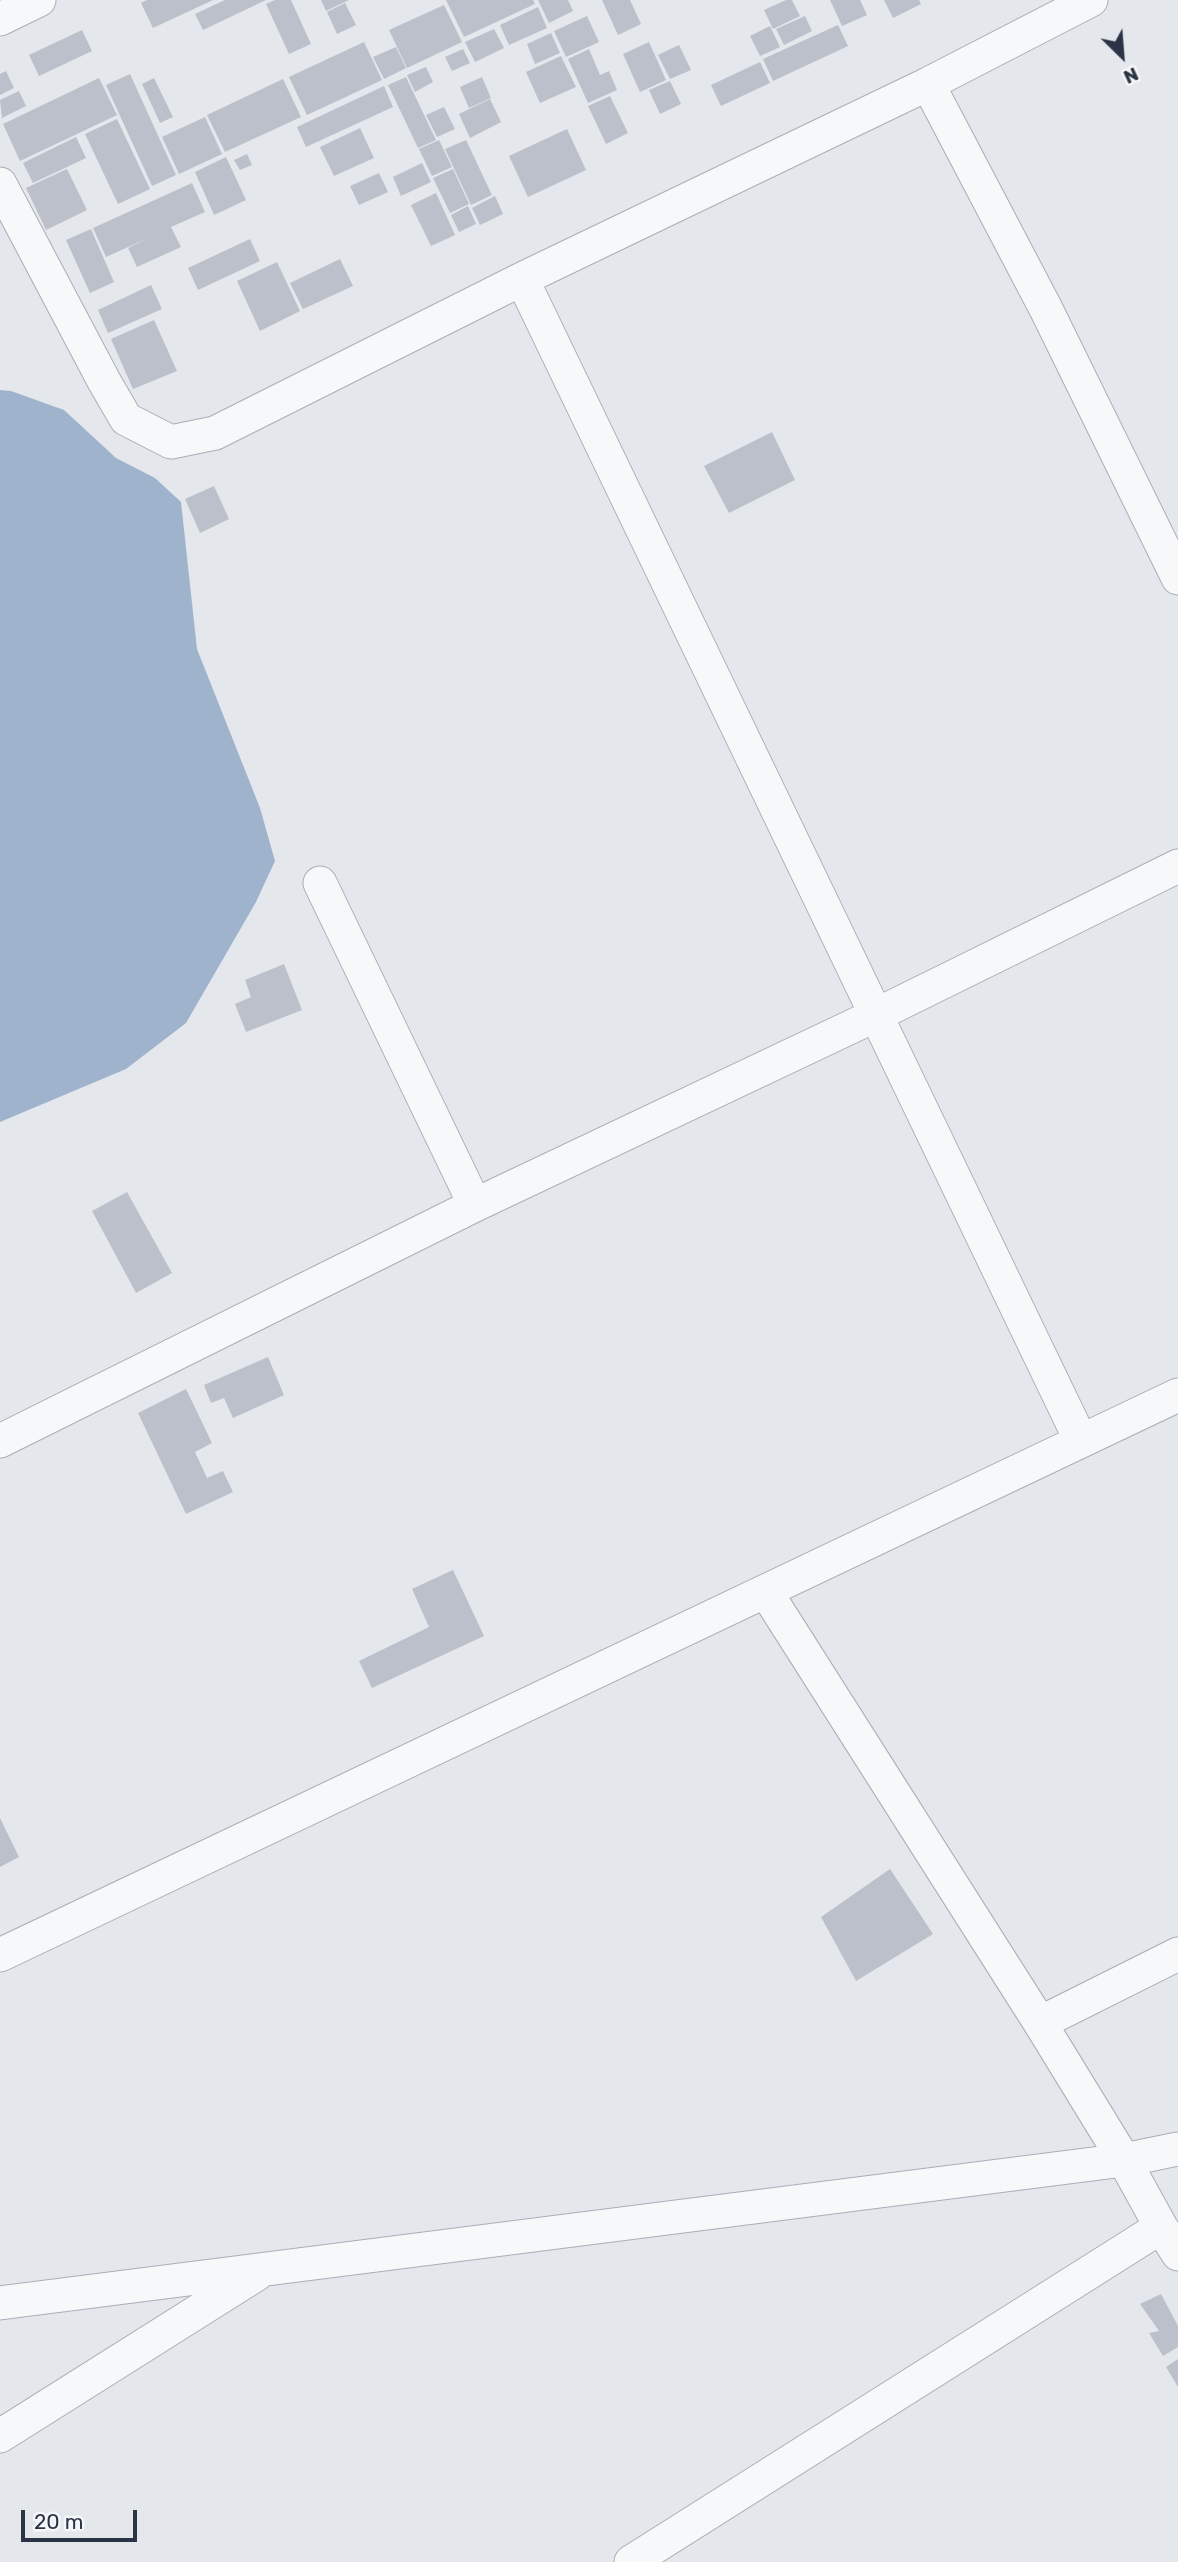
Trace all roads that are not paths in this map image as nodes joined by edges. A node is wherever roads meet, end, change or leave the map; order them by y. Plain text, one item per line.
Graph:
1 (39, 0) edge
2 (1091, 0) edge
3 (0, 19) edge
4 (928, 84) junction
5 (0, 184) edge
6 (522, 279) junction
7 (1178, 578) edge
8 (1178, 866) edge
9 (320, 883) dead end
10 (876, 1015) junction
11 (475, 1205) junction
12 (1178, 1395) edge
13 (0, 1441) edge
14 (1081, 1441) junction
15 (766, 1592) junction
16 (1178, 1954) edge
17 (0, 1955) edge
18 (1040, 2023) junction
19 (1178, 2149) edge
20 (1124, 2160) junction
21 (1170, 2241) edge
22 (265, 2269) junction
23 (0, 2303) edge
24 (0, 2436) edge
25 (631, 2562) edge

1 - 3 street
2 - 4 street
4 - 6 street
4 - 7 street
5 - 6 street
6 - 10 street
8 - 10 street
9 - 11 street
10 - 11 street
10 - 14 street
11 - 13 street
12 - 14 street
14 - 15 street
15 - 17 street
15 - 18 street
16 - 18 street
18 - 20 street
19 - 20 street
20 - 21 street
20 - 22 street
21 - 25 street
22 - 23 street
22 - 24 street

